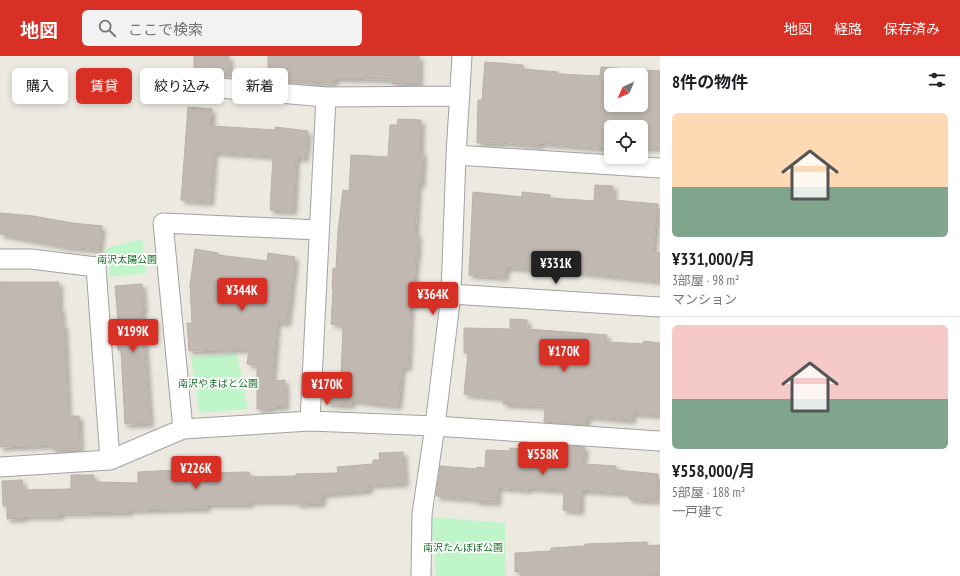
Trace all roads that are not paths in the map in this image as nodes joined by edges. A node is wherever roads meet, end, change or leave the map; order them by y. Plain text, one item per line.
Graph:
1 (462, 56) edge
2 (224, 88) edge
3 (460, 96) junction
4 (326, 97) junction
5 (456, 155) junction
6 (660, 168) edge
7 (320, 230) junction
8 (0, 259) edge
9 (451, 294) junction
10 (660, 307) edge
11 (310, 421) junction
12 (436, 426) junction
13 (183, 428) junction
14 (660, 441) edge
15 (110, 460) junction
16 (0, 467) edge
17 (421, 576) edge

1 - 3 street
2 - 4 street
3 - 4 street
3 - 5 street
4 - 7 street
5 - 6 street
5 - 9 street
7 - 11 street
7 - 13 street
8 - 15 street
9 - 10 street
9 - 12 street
11 - 12 street
11 - 13 street
12 - 14 street
12 - 17 street
13 - 15 street
15 - 16 street

